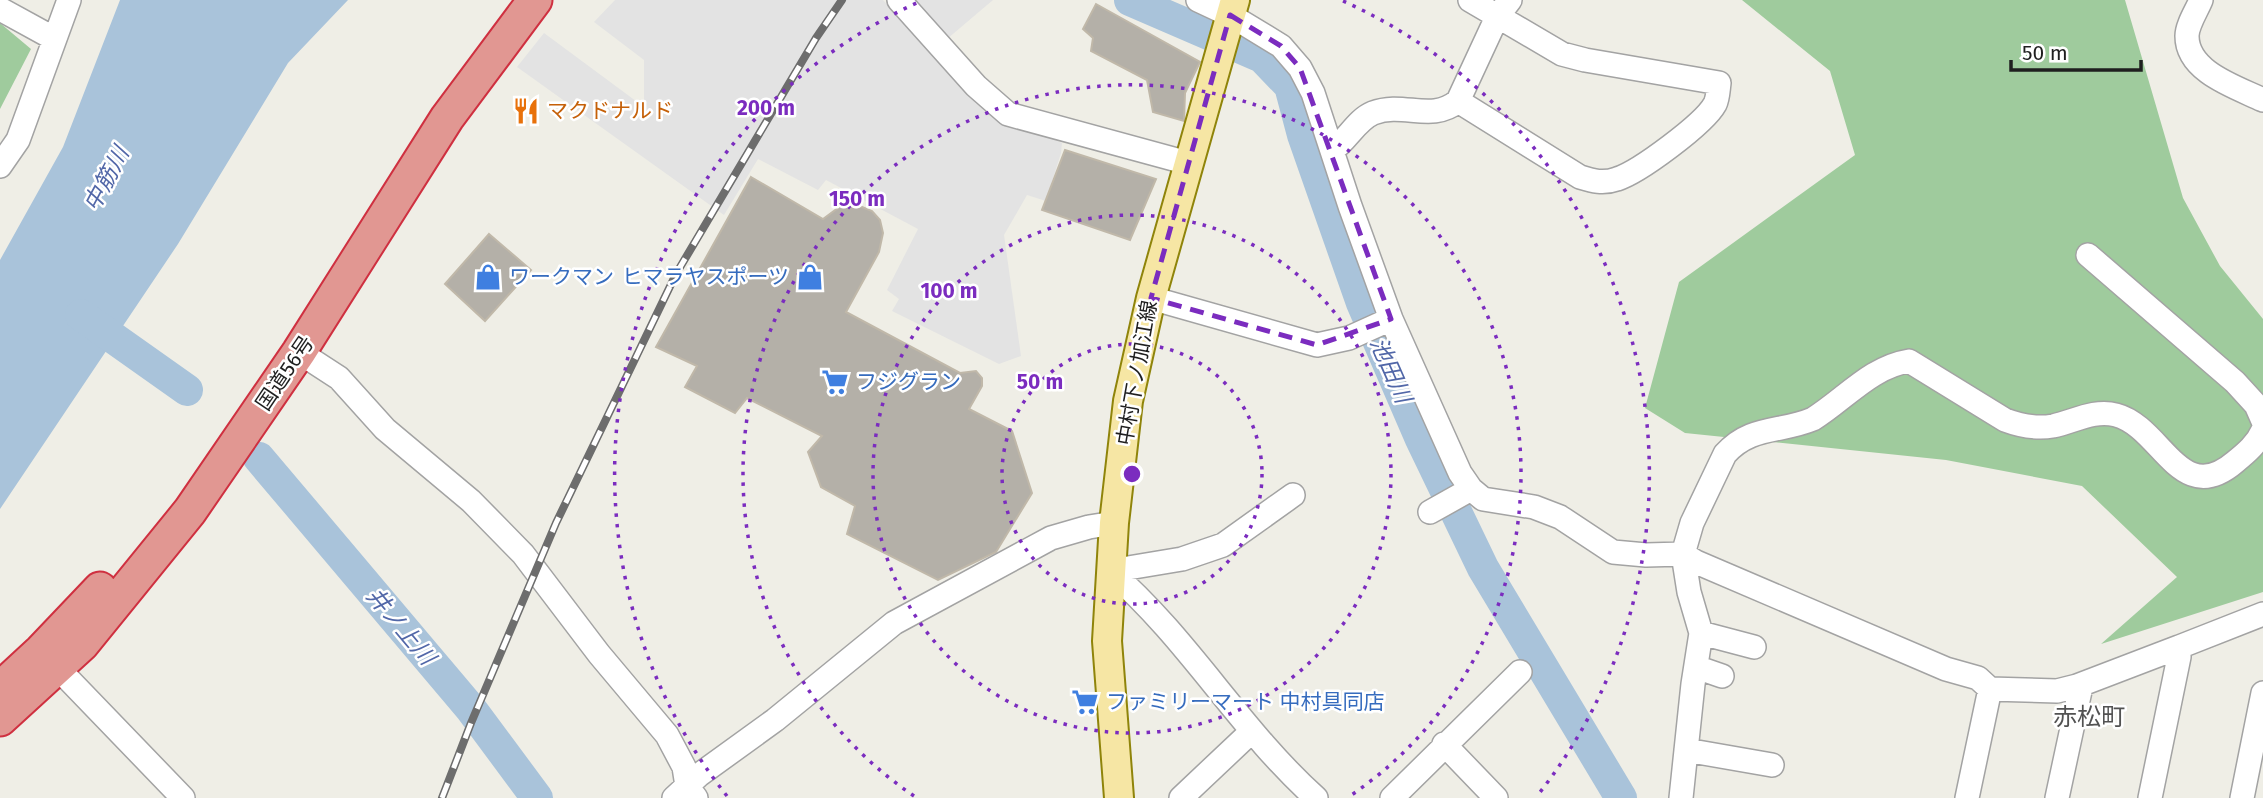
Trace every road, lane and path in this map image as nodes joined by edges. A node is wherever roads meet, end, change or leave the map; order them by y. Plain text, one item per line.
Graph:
1 (69, 0) edge
2 (508, 0) edge
3 (535, 0) edge
4 (899, 0) edge
5 (1198, 0) edge
6 (1470, 0) edge
7 (2201, 0) edge
8 (1503, 8) edge
9 (0, 9) edge
10 (1232, 12) edge
11 (54, 38) junction
12 (2263, 100) edge
13 (1458, 101) junction
14 (1332, 150) junction
15 (1188, 163) junction
16 (0, 166) edge
17 (2088, 255) dead end
18 (1151, 298) junction
19 (1391, 319) junction
20 (299, 352) junction
21 (2263, 421) edge
22 (2263, 430) edge
23 (1471, 489) junction
24 (1293, 495) dead end
25 (1430, 512) dead end
26 (1114, 523) junction
27 (1683, 554) junction
28 (1110, 572) junction
29 (2263, 614) edge
30 (1701, 633) junction
31 (1754, 647) dead end
32 (2179, 647) junction
33 (50, 659) junction
34 (1696, 667) junction
35 (1520, 672) dead end
36 (1722, 676) dead end
37 (2077, 686) junction
38 (0, 689) edge
39 (1990, 689) junction
40 (2263, 693) edge
41 (0, 719) edge
42 (1252, 731) junction
43 (1444, 744) junction
44 (1686, 750) junction
45 (1772, 765) dead end
46 (686, 794) edge
47 (183, 798) edge
48 (1119, 798) edge
49 (1181, 798) edge
50 (1317, 798) edge
51 (1391, 798) edge
52 (1496, 798) edge
53 (1681, 798) edge
54 (1967, 798) edge
55 (2057, 798) edge
56 (2150, 798) edge
57 (2242, 798) edge

1 - 11 street
2 - 33 highway, 国道56号
3 - 20 highway, 国道56号
4 - 15 street
5 - 10 street
6 - 8 street
7 - 12 street
8 - 13 street
8 - 13 street
9 - 11 street
10 - 14 street
10 - 15 main road, 中村下ノ加江線
11 - 16 street
13 - 14 street
14 - 19 street
15 - 18 main road, 中村下ノ加江線
17 - 21 street
18 - 19 street
18 - 26 main road, 中村下ノ加江線
19 - 23 street
20 - 33 highway, 国道56号
20 - 46 street
22 - 27 street
23 - 25 street
23 - 27 street
24 - 28 street
26 - 28 main road, 中村下ノ加江線
26 - 46 street
27 - 30 street
27 - 39 street
28 - 42 street
28 - 48 main road, 中村下ノ加江線
29 - 32 street
30 - 31 street
30 - 34 street
32 - 37 street
32 - 56 street
33 - 38 highway, 国道56号
33 - 41 highway, 国道56号
33 - 47 street
34 - 36 street
34 - 44 street
35 - 43 street
37 - 39 street
37 - 55 street
39 - 54 street
40 - 57 street
42 - 49 street
42 - 50 street
43 - 51 street
43 - 52 street
44 - 45 street
44 - 53 street

